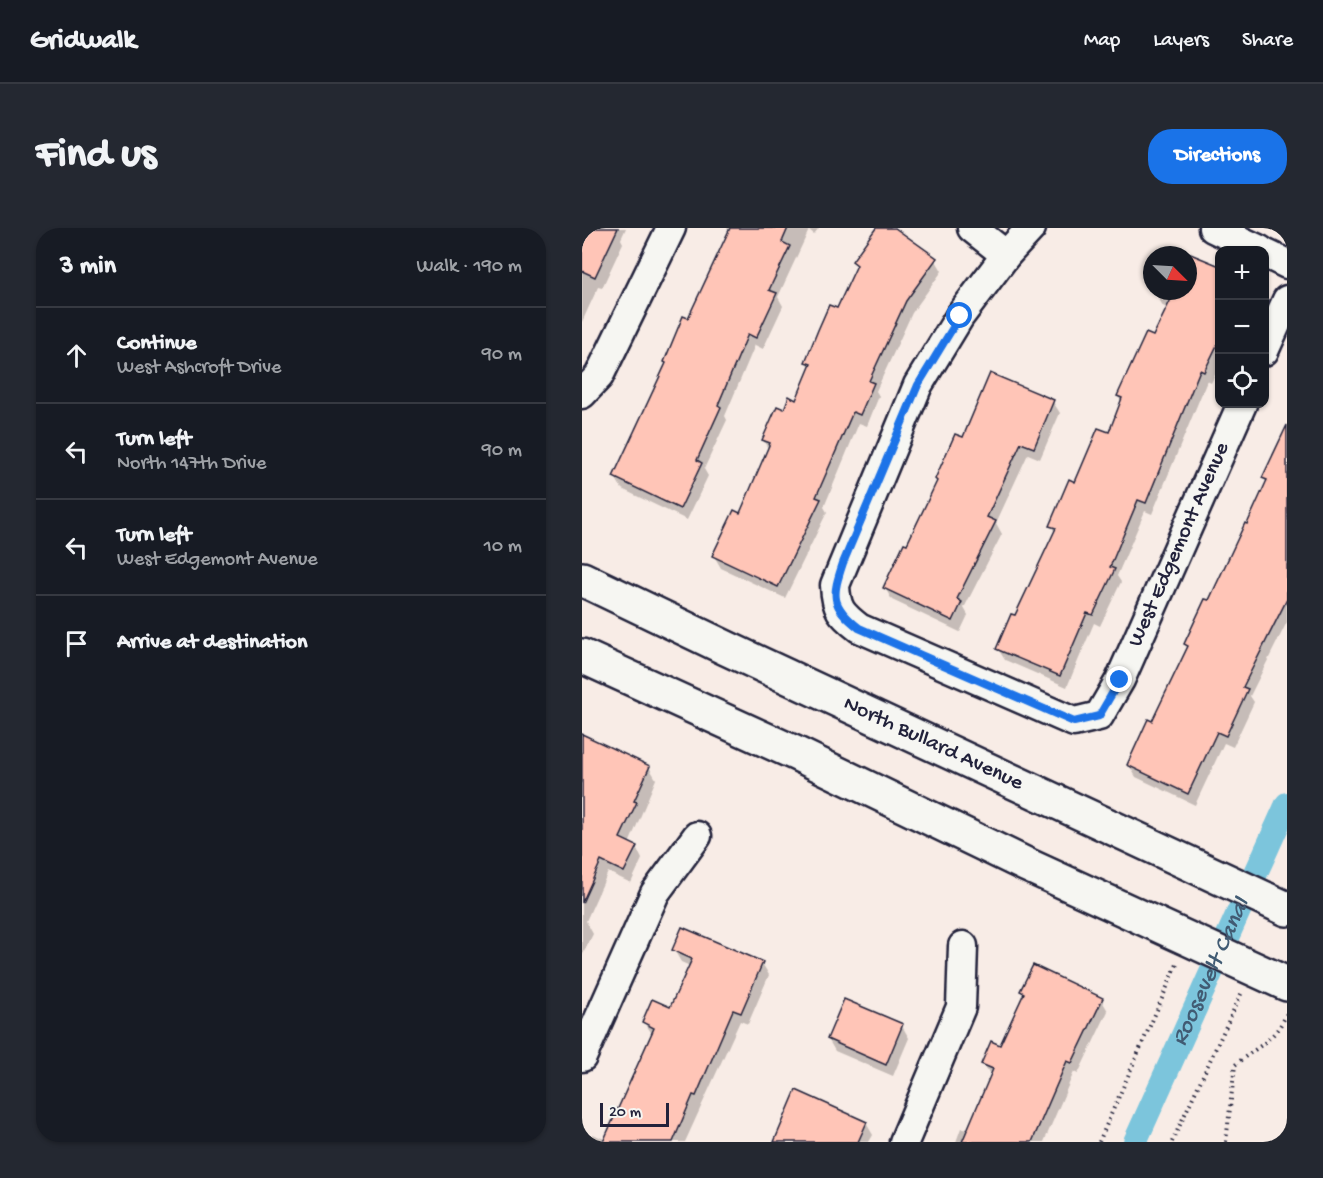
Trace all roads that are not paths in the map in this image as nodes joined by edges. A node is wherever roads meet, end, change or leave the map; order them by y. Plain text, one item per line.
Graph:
1 (671, 228) edge
2 (972, 228) edge
3 (1031, 228) edge
4 (1213, 228) edge
5 (1251, 246) edge
6 (1006, 255) junction
7 (1269, 255) edge
8 (1287, 264) edge
9 (1287, 300) edge
10 (1269, 340) edge
11 (582, 394) edge
12 (1240, 408) edge
13 (582, 579) edge
14 (582, 656) edge
15 (697, 836) dead end
16 (1282, 907) edge
17 (963, 946) dead end
18 (1287, 984) edge
19 (582, 1058) edge
20 (904, 1142) edge

1 - 11 street
2 - 6 street
3 - 6 street
4 - 5 street
6 - 12 street, West Edgemont Avenue
7 - 8 street
9 - 10 street
13 - 16 main road, North Bullard Avenue
14 - 18 main road
15 - 19 street
17 - 20 street

